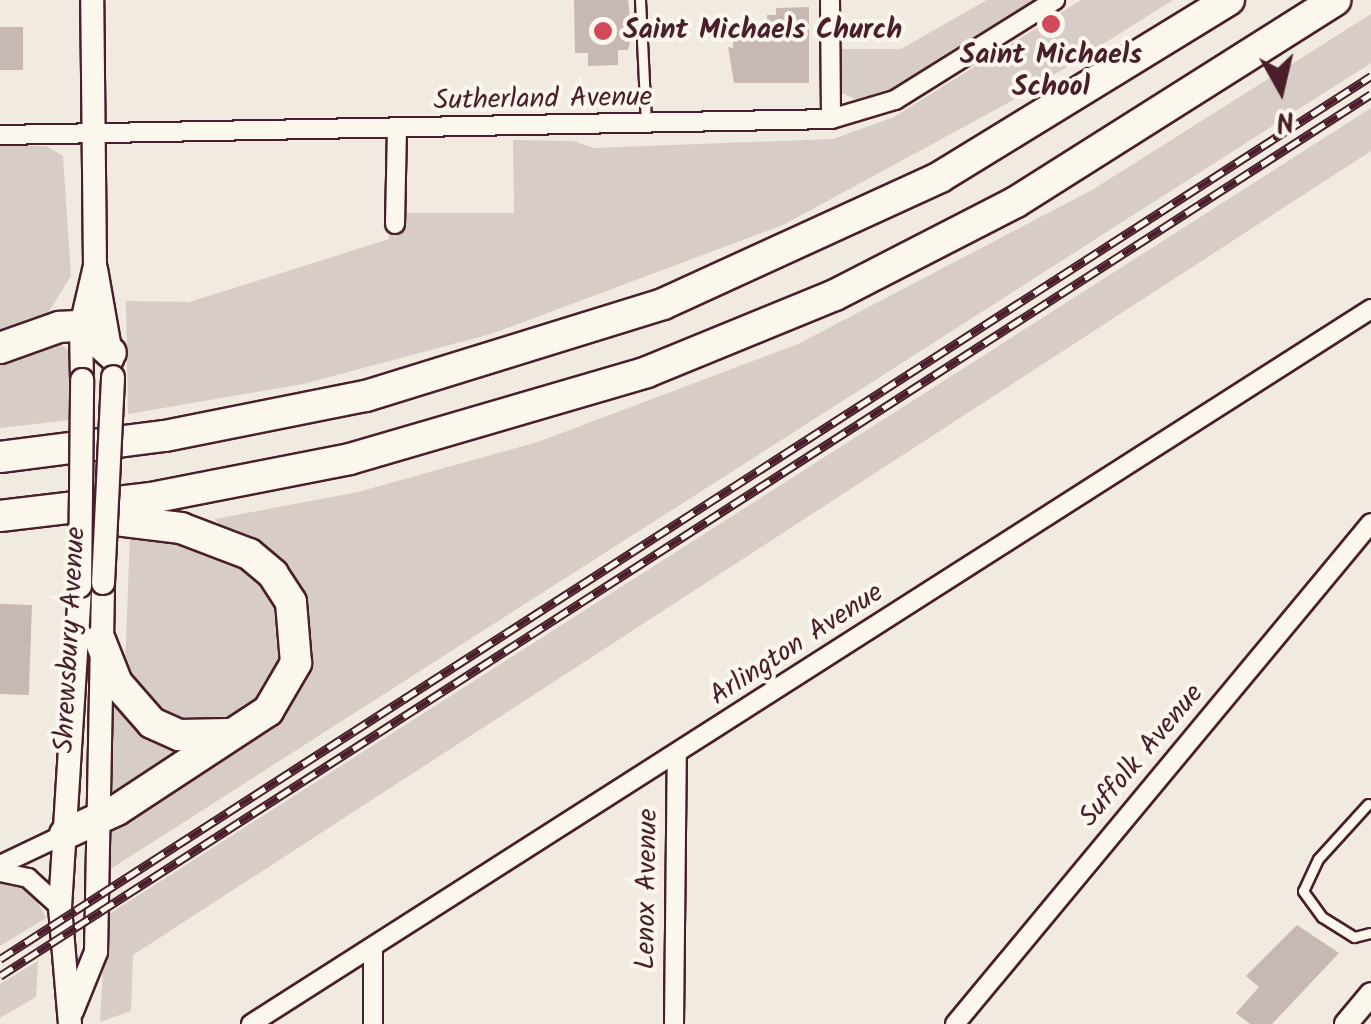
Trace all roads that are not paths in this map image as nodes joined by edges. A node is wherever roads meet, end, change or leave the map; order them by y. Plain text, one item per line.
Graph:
1 (92, 0) edge
2 (640, 0) edge
3 (830, 0) edge
4 (1055, 0) edge
5 (1228, 0) edge
6 (1336, 0) edge
7 (831, 120) junction
8 (646, 125) junction
9 (397, 131) junction
10 (94, 134) junction
11 (0, 135) edge
12 (395, 224) dead end
13 (95, 266) junction
14 (1371, 309) edge
15 (81, 326) junction
16 (0, 348) edge
17 (112, 365) junction
18 (0, 457) edge
19 (49, 511) junction
20 (0, 516) edge
21 (1371, 523) edge
22 (91, 584) junction
23 (100, 640) junction
24 (237, 732) junction
25 (677, 755) junction
26 (1368, 804) dead end
27 (94, 822) junction
28 (64, 834) junction
29 (0, 868) edge
30 (60, 907) junction
31 (1370, 933) edge
32 (373, 947) junction
33 (1371, 994) edge
34 (70, 1019) edge
35 (251, 1024) edge
36 (373, 1024) edge
37 (674, 1024) edge
38 (954, 1024) edge
39 (1346, 1024) edge

1 - 10 main road, Shrewsbury Avenue
2 - 8 lane
3 - 7 street
4 - 7 street, Sutherland Avenue
5 - 18 highway
6 - 19 highway
7 - 8 street, Sutherland Avenue
8 - 9 street, Sutherland Avenue
9 - 10 street, Sutherland Avenue
9 - 12 street
10 - 11 street, Sutherland Avenue
10 - 13 main road, Shrewsbury Avenue
13 - 15 main road, Shrewsbury Avenue
13 - 17 main road, Shrewsbury Avenue
14 - 25 street, Arlington Avenue
15 - 16 highway
15 - 17 highway
15 - 22 main road, Shrewsbury Avenue, bridge
17 - 22 main road, Shrewsbury Avenue, bridge
19 - 20 highway
19 - 24 highway
21 - 38 street, Suffolk Avenue
22 - 23 main road, Shrewsbury Avenue
22 - 28 main road, Shrewsbury Avenue
23 - 24 highway
23 - 27 main road, Shrewsbury Avenue
24 - 27 highway
25 - 32 street, Arlington Avenue
25 - 37 street, Lenox Avenue
26 - 31 lane
27 - 28 highway
27 - 34 main road, Shrewsbury Avenue
28 - 29 street
28 - 30 main road, Shrewsbury Avenue
29 - 30 street
30 - 34 main road, Shrewsbury Avenue
32 - 35 street, Arlington Avenue
32 - 36 street
33 - 39 main road

